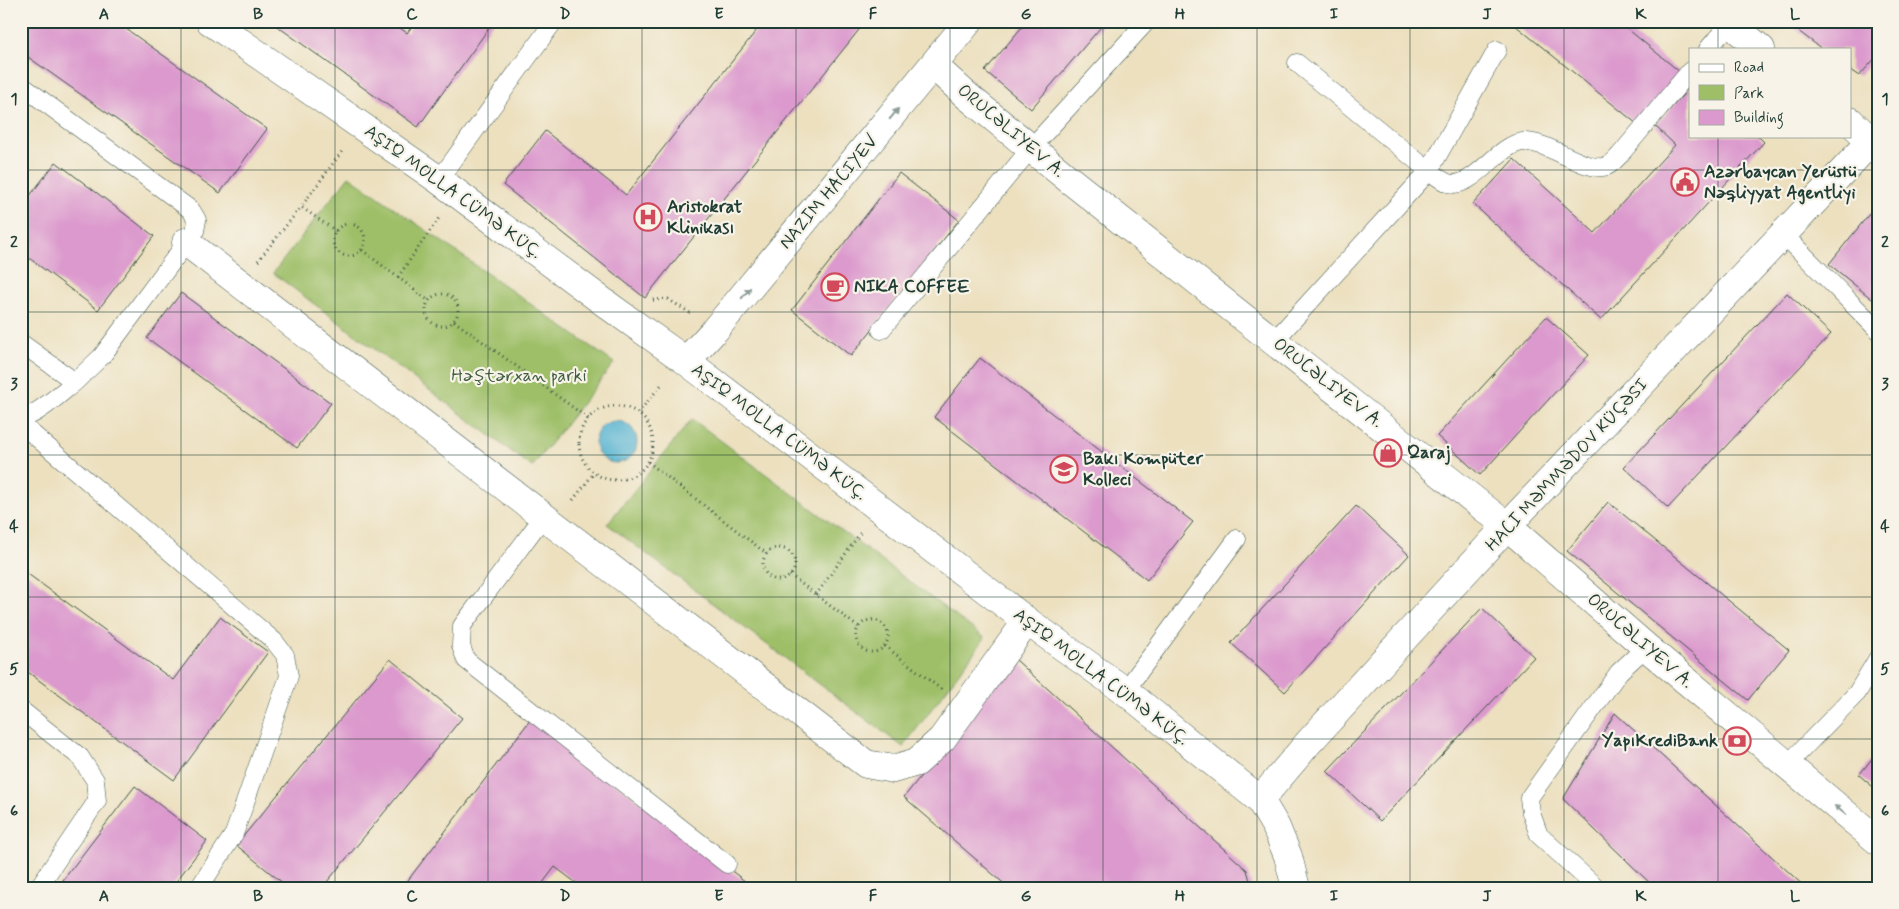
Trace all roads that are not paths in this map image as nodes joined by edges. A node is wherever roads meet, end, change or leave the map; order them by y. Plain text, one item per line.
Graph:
1 (210, 21) edge
2 (554, 21) edge
3 (969, 21) edge
4 (1147, 21) edge
5 (1728, 22) edge
6 (1709, 48) edge
7 (1760, 48) edge
8 (1497, 50) dead end
9 (1297, 63) dead end
10 (934, 66) junction
11 (1689, 72) edge
12 (21, 86) edge
13 (1852, 123) edge
14 (1875, 140) edge
15 (1032, 147) junction
16 (1429, 171) junction
17 (439, 180) junction
18 (1784, 234) junction
19 (186, 242) junction
20 (881, 330) dead end
21 (1878, 330) edge
22 (1274, 341) junction
23 (21, 343) edge
24 (686, 361) junction
25 (75, 382) junction
26 (21, 418) edge
27 (21, 424) edge
28 (543, 517) junction
29 (1508, 526) junction
30 (1237, 540) dead end
31 (1027, 621) junction
32 (1646, 647) junction
33 (1876, 665) edge
34 (1125, 691) junction
35 (21, 710) edge
36 (1786, 766) junction
37 (1260, 800) junction
38 (1878, 841) edge
39 (727, 864) dead end
40 (38, 888) edge
41 (199, 888) edge
42 (1296, 888) edge
43 (1597, 888) edge

1 - 17 street
2 - 17 lane
3 - 10 street
4 - 15 lane
5 - 6 lane
5 - 7 street
8 - 16 lane
9 - 16 lane
10 - 15 street, ORUCƏLIYEV A.
24 -> 10 street
11 - 16 lane
12 - 19 lane
13 - 14 street
14 - 18 street
15 - 20 lane
15 - 22 street, ORUCƏLIYEV A.
16 - 22 lane
17 - 24 street
18 - 21 lane
18 - 29 street
19 - 25 lane
19 - 28 street
22 - 29 street, ORUCƏLIYEV A.
23 - 25 lane
24 - 31 street
25 - 26 lane
27 - 41 lane
28 - 31 street
28 - 39 lane
29 - 32 street, ORUCƏLIYEV A.
29 - 37 street
30 - 34 lane
31 - 34 street
32 - 36 street, ORUCƏLIYEV A.
32 - 43 lane
33 - 36 lane
34 - 37 street
35 - 40 lane
38 -> 36 street, ORUCƏLIYEV A.
37 - 42 street

